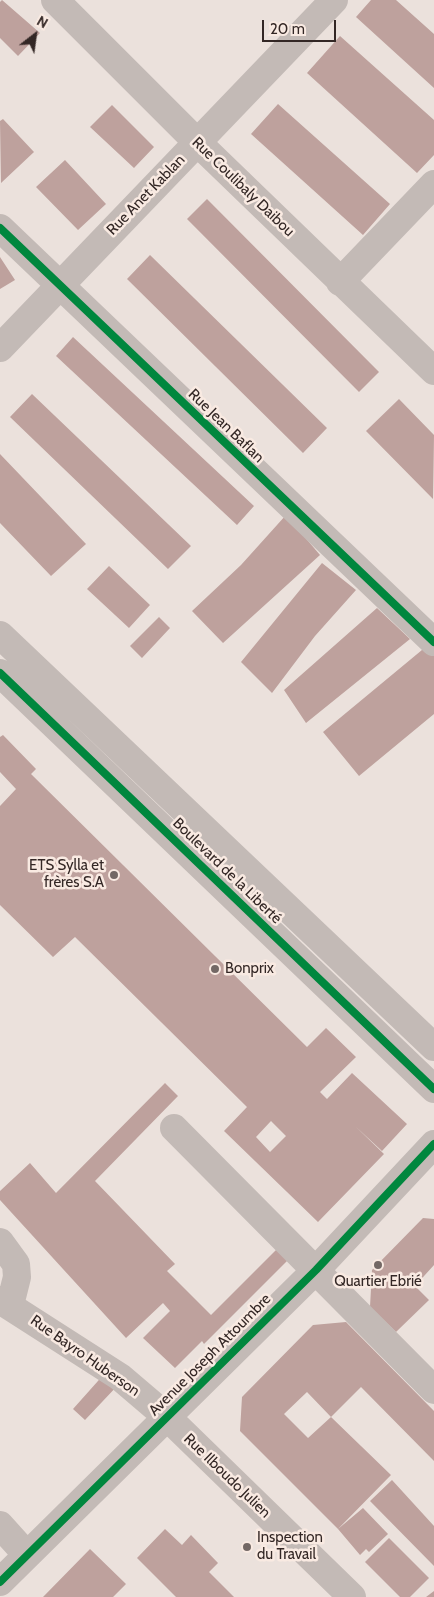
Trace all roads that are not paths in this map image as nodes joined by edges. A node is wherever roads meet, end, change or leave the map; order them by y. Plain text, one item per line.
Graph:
1 (55, 0) edge
2 (334, 0) edge
3 (197, 142) junction
4 (434, 184) edge
5 (0, 228) edge
6 (340, 282) junction
7 (59, 285) junction
8 (0, 348) edge
9 (434, 371) edge
10 (0, 635) edge
11 (434, 642) edge
12 (0, 673) edge
13 (434, 1047) edge
14 (434, 1089) edge
15 (174, 1128) dead end
16 (434, 1144) edge
17 (0, 1242) edge
18 (316, 1270) junction
19 (5, 1302) edge
20 (434, 1390) edge
21 (167, 1417) junction
22 (0, 1525) edge
23 (27, 1555) junction
24 (0, 1582) edge
25 (352, 1597) edge

1 - 3 street, Rue Coulibaly Daibou
2 - 3 street, Rue Anet Kablan
3 - 6 street, Rue Coulibaly Daibou
3 - 7 street, Rue Anet Kablan
4 - 6 street
5 - 7 street, Rue Jean Baflan
6 - 9 street, Rue Coulibaly Daibou
7 - 8 street, Rue Anet Kablan
7 - 11 street, Rue Jean Baflan
10 - 13 street, Boulevard de la Liberté
12 - 14 street, Boulevard de la Liberté
15 - 18 street
16 - 18 street, Avenue Joseph Attoumbre
17 - 19 street
18 - 20 street
18 - 21 street, Avenue Joseph Attoumbre
19 - 21 street, Rue Bayro Huberson
21 - 23 street, Avenue Joseph Attoumbre
21 - 25 street, Rue Ilboudo Julien
22 - 23 street
23 - 24 street, Avenue Joseph Attoumbre

